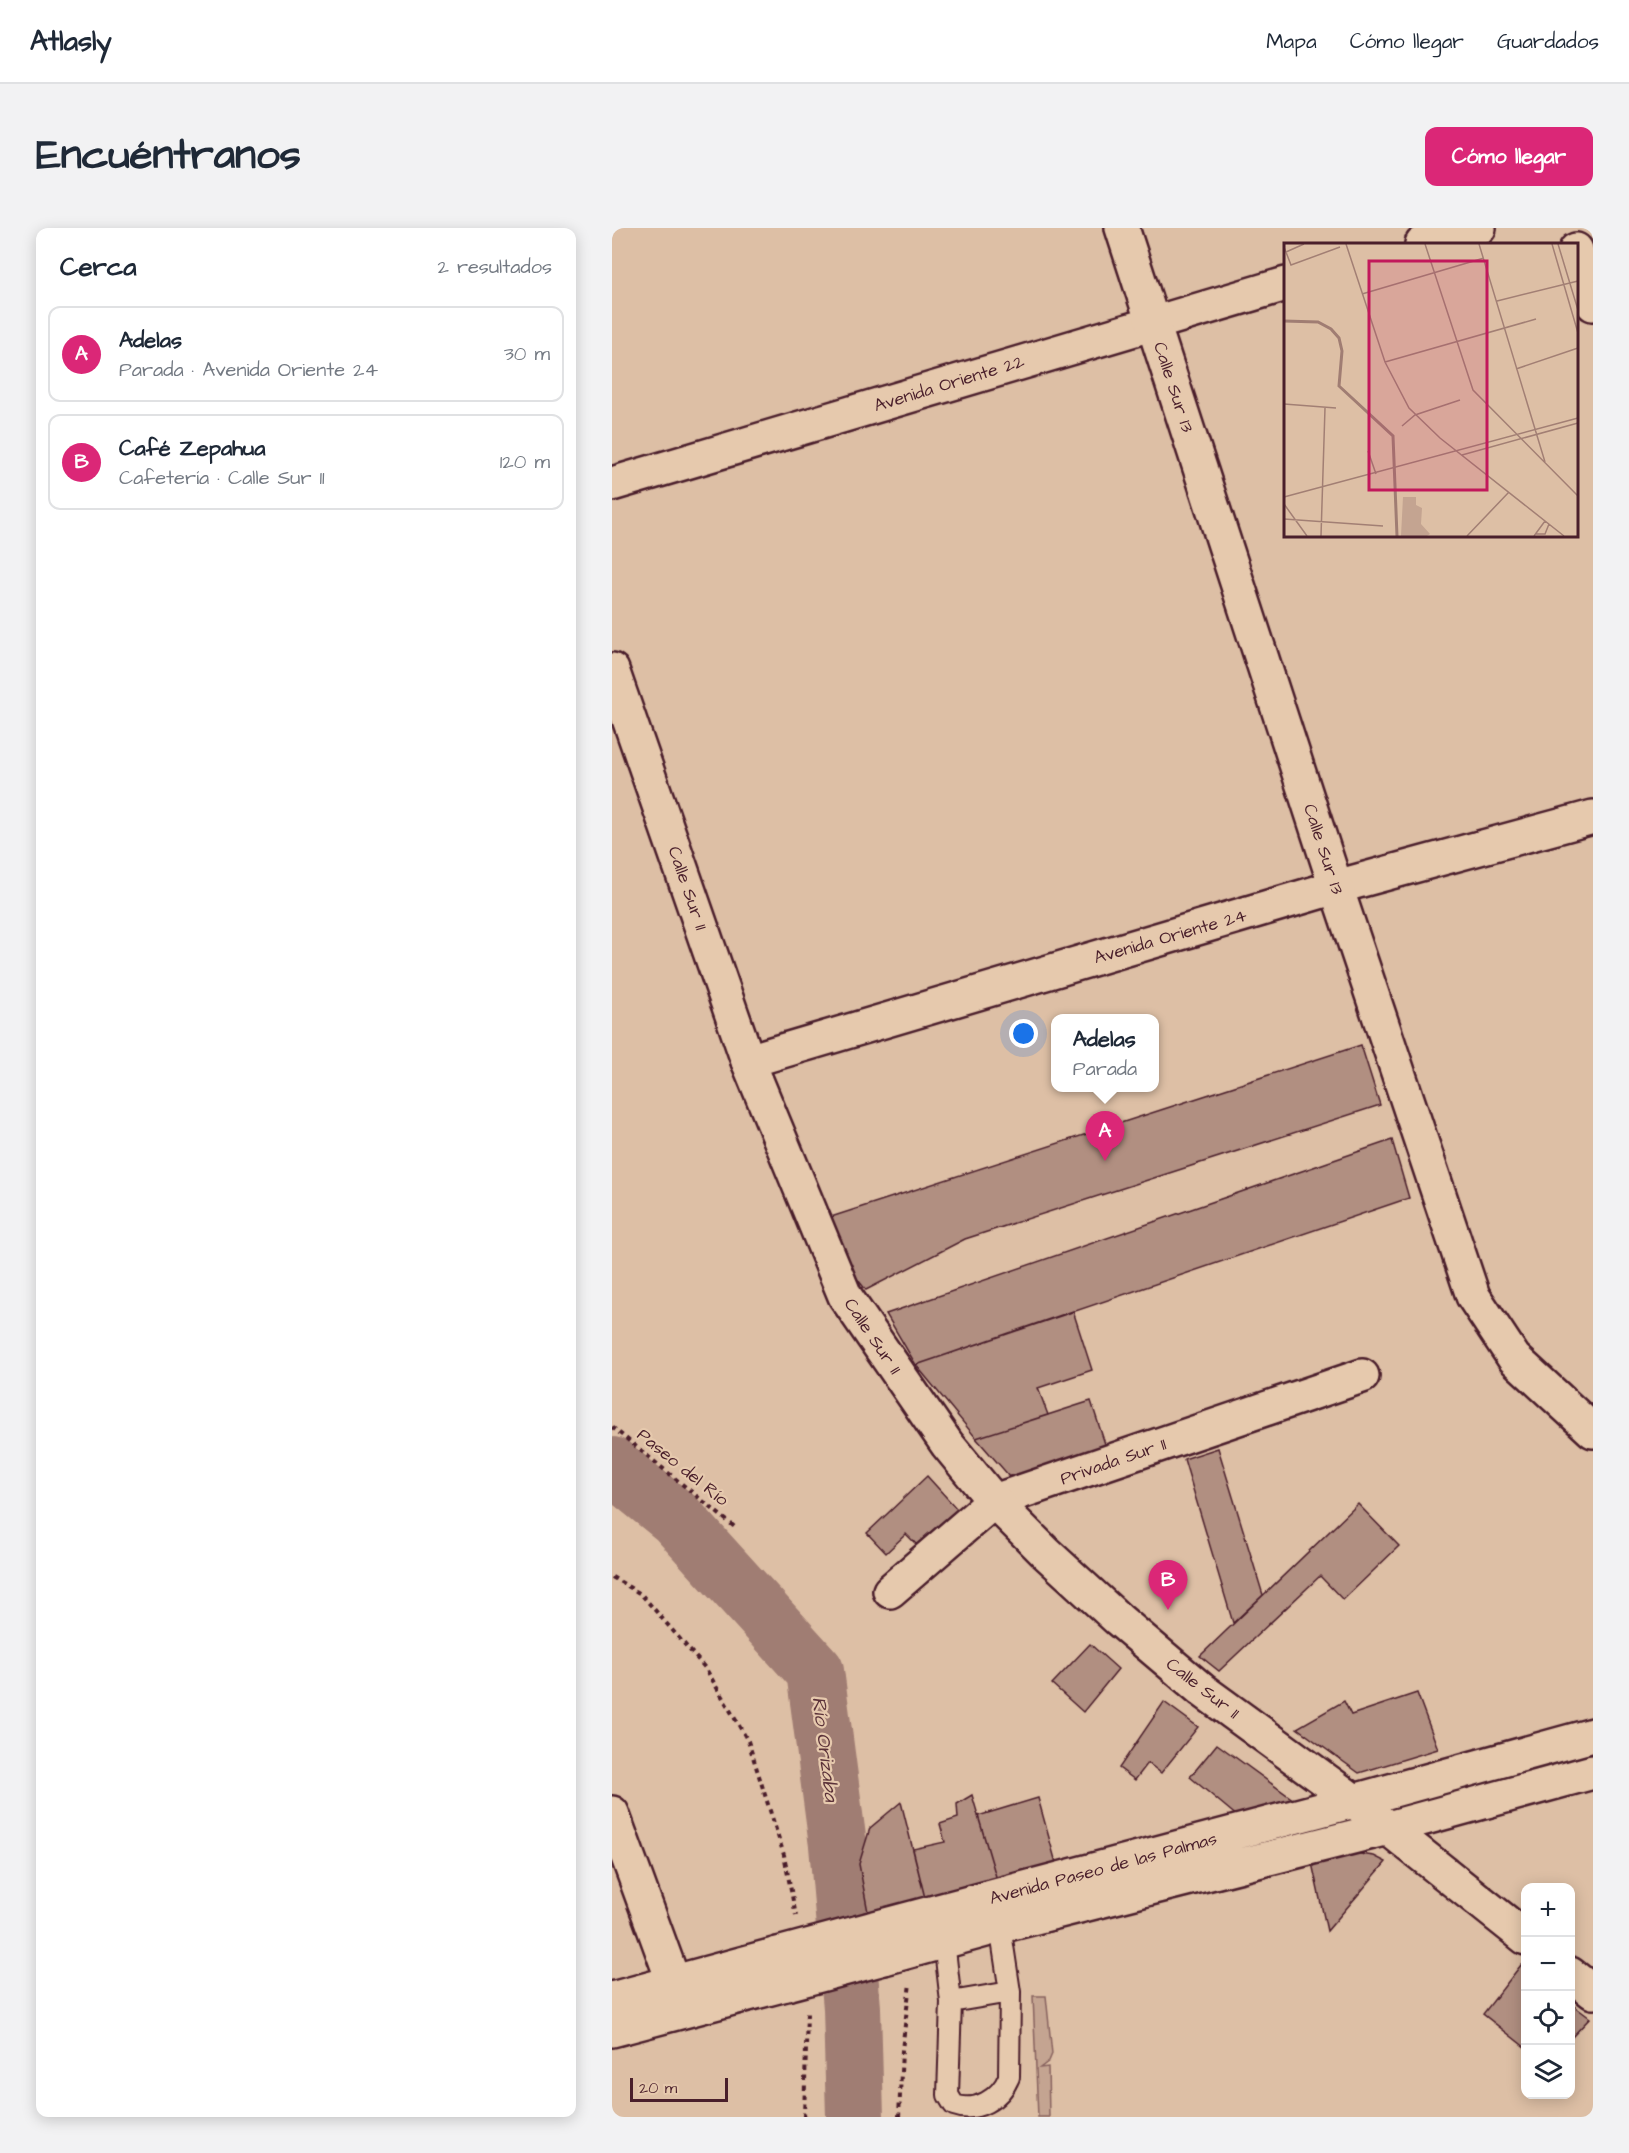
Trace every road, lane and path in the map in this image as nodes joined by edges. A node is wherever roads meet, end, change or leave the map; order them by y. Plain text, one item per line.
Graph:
1 (1122, 228) edge
2 (1479, 228) edge
3 (1570, 228) edge
4 (1426, 243) edge
5 (1575, 243) edge
6 (1578, 256) edge
7 (1284, 285) edge
8 (1593, 304) edge
9 (1153, 322) junction
10 (612, 484) edge
11 (612, 670) edge
12 (1593, 817) edge
13 (1336, 887) junction
14 (748, 1060) junction
15 (1362, 1376) dead end
16 (612, 1427) edge
17 (1593, 1431) edge
18 (994, 1501) junction
19 (736, 1528) dead end
20 (612, 1577) edge
21 (890, 1591) dead end
22 (1593, 1735) edge
23 (1593, 1772) edge
24 (1354, 1801) junction
25 (612, 1813) edge
26 (1388, 1828) junction
27 (797, 1921) dead end
28 (1000, 1926) junction
29 (1525, 1937) edge
30 (944, 1941) junction
31 (877, 1944) junction
32 (782, 1969) junction
33 (1575, 1978) edge
34 (674, 1983) junction
35 (911, 1984) dead end
36 (1010, 1992) junction
37 (1593, 1992) edge
38 (612, 1999) edge
39 (951, 2002) junction
40 (807, 2012) dead end
41 (612, 2030) edge
42 (804, 2117) edge
43 (899, 2117) edge

1 - 9 street, Calle Sur 13
2 - 4 street
3 - 5 street
6 - 8 street
7 - 9 street, Avenida Oriente 22
9 - 10 street, Avenida Oriente 22
9 - 13 street, Calle Sur 13
11 - 14 street, Calle Sur 11
12 - 13 street, Avenida Oriente 24
13 - 14 street, Avenida Oriente 24
13 - 17 street, Calle Sur 13
14 - 18 street, Calle Sur 11
15 - 18 street, Privada Sur 11
16 - 19 path, Paseo del Río
18 - 21 street, Privada Sur 11
18 - 24 street, Calle Sur 11
20 - 27 path
22 - 24 street, Avenida Paseo de las Palmas
23 - 26 street, Avenida Paseo de las Palmas
24 - 26 street, Calle Sur 11
24 - 31 street, Avenida Paseo de las Palmas
25 - 34 street
26 - 28 street, Avenida Paseo de las Palmas
26 - 29 street, Calle Sur 11
28 - 30 street, Avenida Paseo de las Palmas
28 - 36 lane
30 - 31 street, Avenida Paseo de las Palmas
30 - 39 lane
31 - 32 street, Avenida Paseo de las Palmas, bridge
32 - 34 street, Avenida Paseo de las Palmas
32 - 41 street, Avenida Paseo de las Palmas
33 - 37 street
34 - 38 street, Avenida Paseo de las Palmas
35 - 43 path
36 - 39 lane
36 - 39 lane
40 - 42 path

